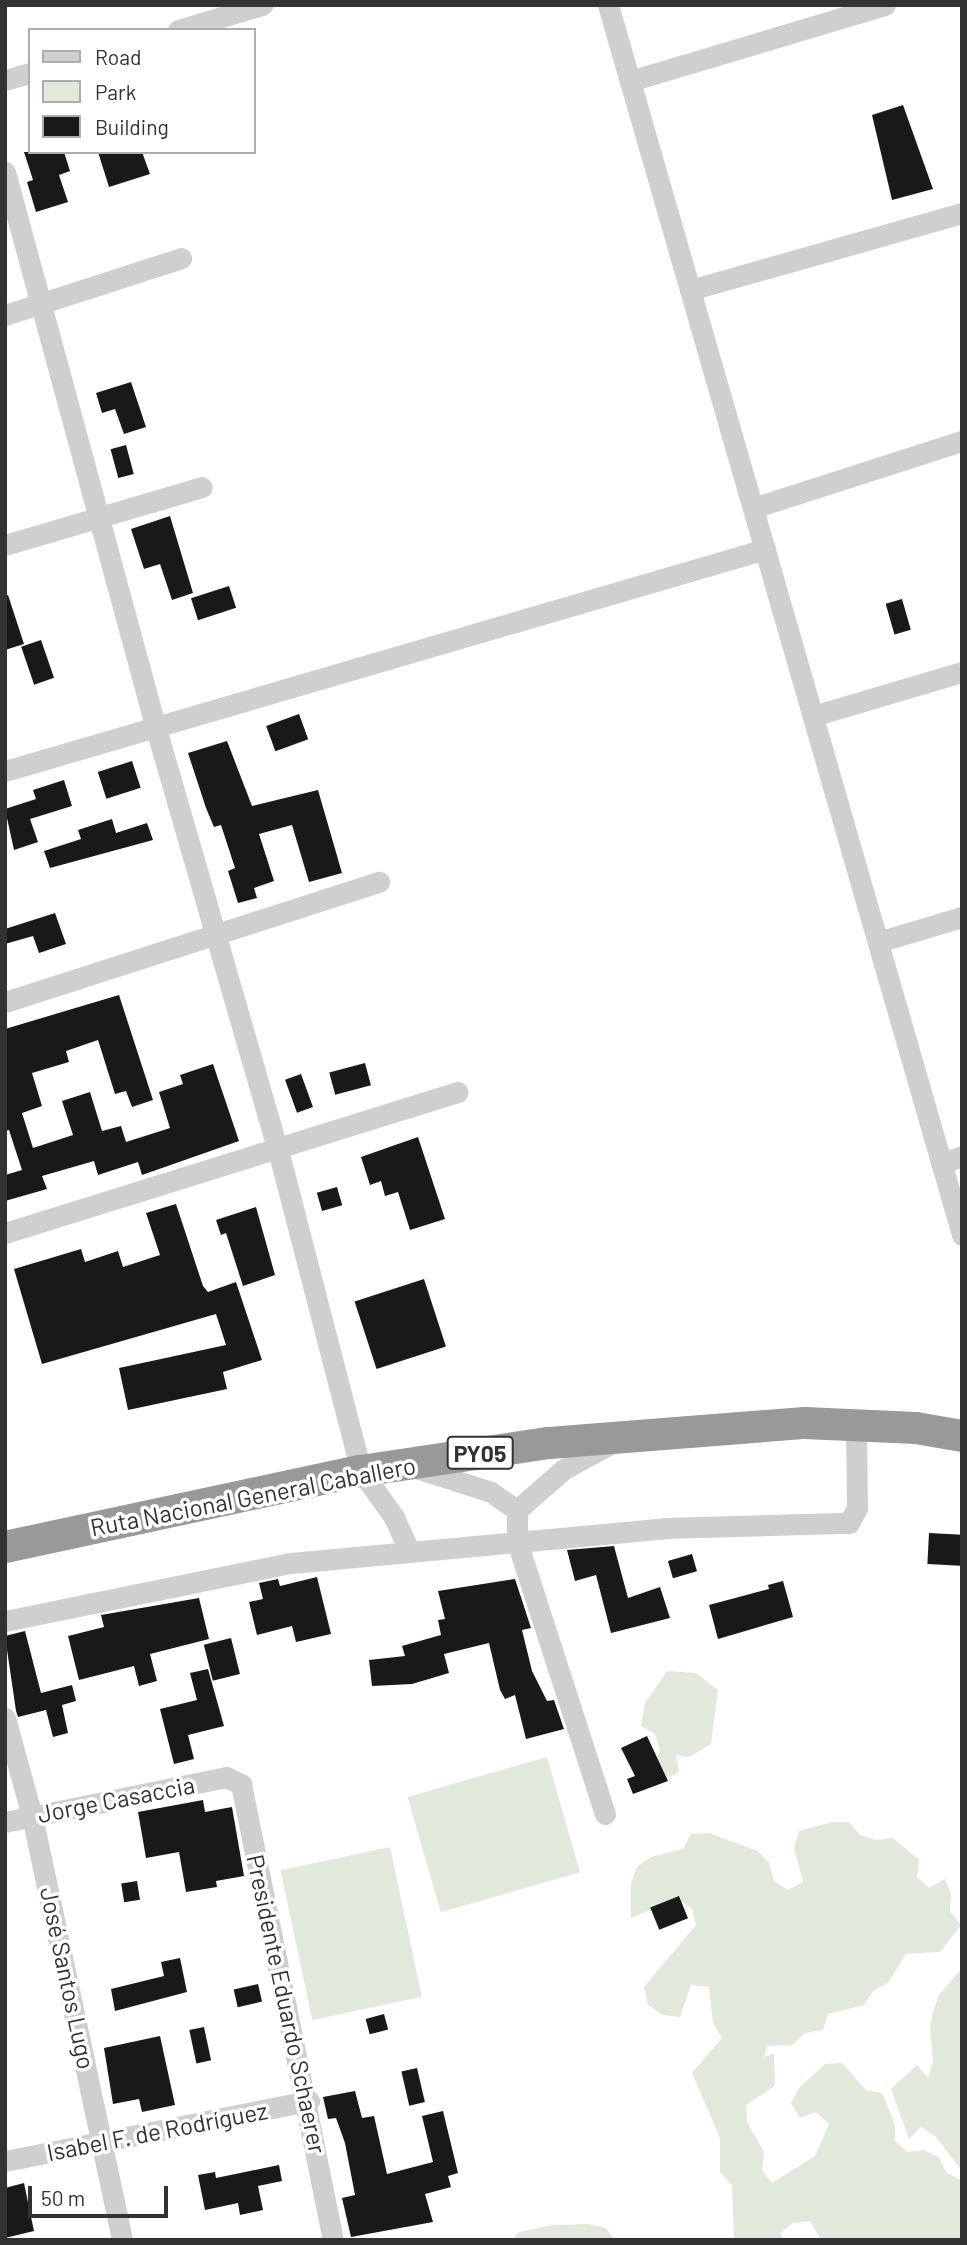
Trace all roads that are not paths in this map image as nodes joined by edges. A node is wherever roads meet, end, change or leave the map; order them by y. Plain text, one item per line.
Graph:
1 (262, 5) edge
2 (608, 5) edge
3 (885, 5) edge
4 (185, 28) edge
5 (28, 74) edge
6 (5, 80) edge
7 (630, 81) junction
8 (5, 172) edge
9 (962, 213) edge
10 (181, 258) dead end
11 (690, 290) junction
12 (43, 304) junction
13 (5, 315) edge
14 (962, 441) edge
15 (202, 487) dead end
16 (753, 508) junction
17 (102, 516) junction
18 (5, 545) edge
19 (765, 549) junction
20 (962, 672) edge
21 (813, 716) junction
22 (155, 726) junction
23 (5, 771) edge
24 (379, 882) dead end
25 (962, 916) edge
26 (215, 933) junction
27 (878, 942) junction
28 (5, 1002) edge
29 (458, 1092) dead end
30 (278, 1150) junction
31 (962, 1156) edge
32 (941, 1163) junction
33 (5, 1233) edge
34 (962, 1235) edge
35 (856, 1425) junction
36 (626, 1435) junction
37 (962, 1436) edge
38 (405, 1465) junction
39 (361, 1471) junction
40 (517, 1510) junction
41 (517, 1541) junction
42 (5, 1547) edge
43 (410, 1551) junction
44 (5, 1621) edge
45 (5, 1718) edge
46 (226, 1777) joint
47 (605, 1814) dead end
48 (32, 1816) junction
49 (5, 1822) edge
50 (309, 2101) junction
51 (104, 2140) junction
52 (5, 2161) edge
53 (122, 2240) edge
54 (333, 2240) edge

1 - 4 street
2 - 7 street
3 - 7 street
5 - 6 street
7 - 11 street
8 - 12 street
9 - 11 street
10 - 12 street
11 - 16 street
12 - 13 street
12 - 17 street
14 - 16 street
15 - 17 street
16 - 19 street
17 - 18 street
17 - 22 street
19 - 21 street
19 - 22 street
20 - 21 street
21 - 27 street
22 - 23 street
22 - 26 street
24 - 26 street
25 - 27 street
26 - 28 street
26 - 30 street
27 - 32 street
29 - 30 street
30 - 33 street
30 - 39 street
31 - 32 street
32 - 34 street
35 - 36 highway, Ruta Nacional General Caballero / PY05
35 - 37 highway, Ruta Nacional General Caballero / PY05
35 - 41 street
36 - 38 highway, Ruta Nacional General Caballero / PY05
36 - 40 street
38 - 39 highway, Ruta Nacional General Caballero / PY05
38 - 40 street
39 - 42 highway, Ruta Nacional General Caballero / PY05
39 - 43 street
40 - 41 street
41 - 43 street
41 - 47 street
43 - 44 street
45 - 48 street, José Santos Lugo
46 - 48 street, Jorge Casaccia
46 - 50 street, Presidente Eduardo Schaerer
48 - 49 street, Jorge Casaccia
48 - 51 street, José Santos Lugo
50 - 51 street, Isabel F. de Rodríguez
50 - 54 street, Presidente Eduardo Schaerer
51 - 52 street, Isabel F. de Rodríguez
51 - 53 street, José Santos Lugo

